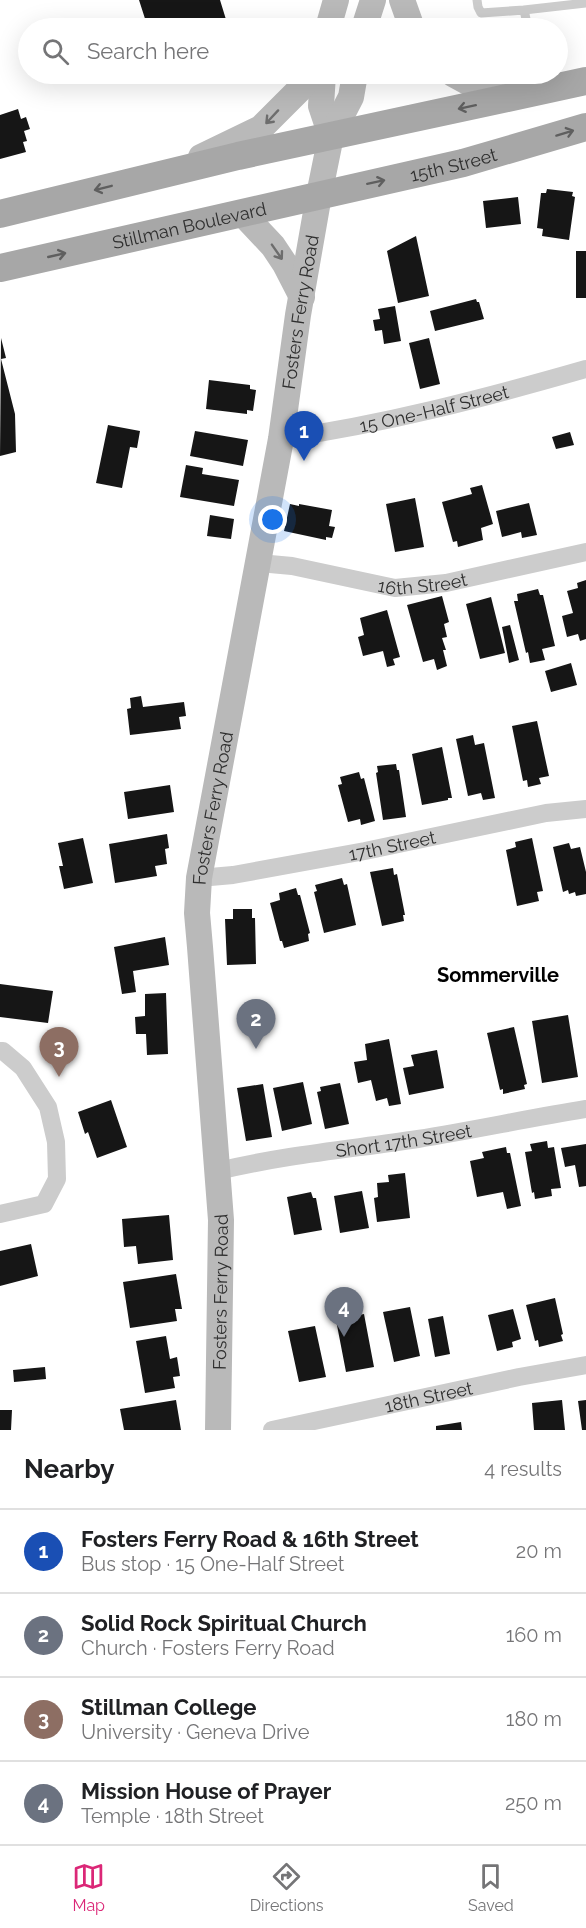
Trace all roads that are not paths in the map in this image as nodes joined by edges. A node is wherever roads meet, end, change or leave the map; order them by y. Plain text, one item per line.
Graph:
1 (336, 0) edge
2 (373, 0) edge
3 (402, 0) edge
4 (477, 0) edge
5 (586, 3) edge
6 (524, 10) junction
7 (331, 18) edge
8 (367, 18) edge
9 (408, 18) edge
10 (526, 18) edge
11 (586, 81) edge
12 (303, 84) edge
13 (322, 84) edge
14 (353, 84) edge
15 (471, 84) edge
16 (535, 90) junction
17 (586, 127) edge
18 (331, 136) junction
19 (160, 174) junction
20 (319, 195) junction
21 (242, 213) junction
22 (0, 214) edge
23 (0, 268) edge
24 (302, 297) junction
25 (586, 369) edge
26 (281, 439) junction
27 (586, 552) edge
28 (259, 563) junction
29 (586, 809) edge
30 (199, 878) junction
31 (0, 1051) edge
32 (586, 1108) edge
33 (219, 1171) junction
34 (0, 1214) edge
35 (586, 1365) edge
36 (218, 1430) edge
37 (272, 1430) edge

1 - 7 street
2 - 8 street
3 - 9 street
4 - 6 lane
5 - 6 lane
6 - 10 lane
11 - 16 main road
12 -> 19 street
13 - 18 street
14 - 18 street
15 - 16 street
16 -> 18 main road
20 -> 17 main road, 15th Street
18 - 19 main road
18 - 20 street
19 -> 22 main road
20 - 21 main road, Stillman Boulevard
20 - 24 street, Fosters Ferry Road
23 -> 21 main road, Stillman Boulevard
21 -> 24 street
24 - 26 street, Fosters Ferry Road
25 - 26 street, 15 One-Half Street
26 - 28 street, Fosters Ferry Road
27 - 28 street, 16th Street
28 - 30 street, Fosters Ferry Road
29 - 30 street, 17th Street
30 - 33 street, Fosters Ferry Road
31 - 34 street
32 - 33 street, Short 17th Street
33 - 36 street, Fosters Ferry Road
35 - 37 street, 18th Street

